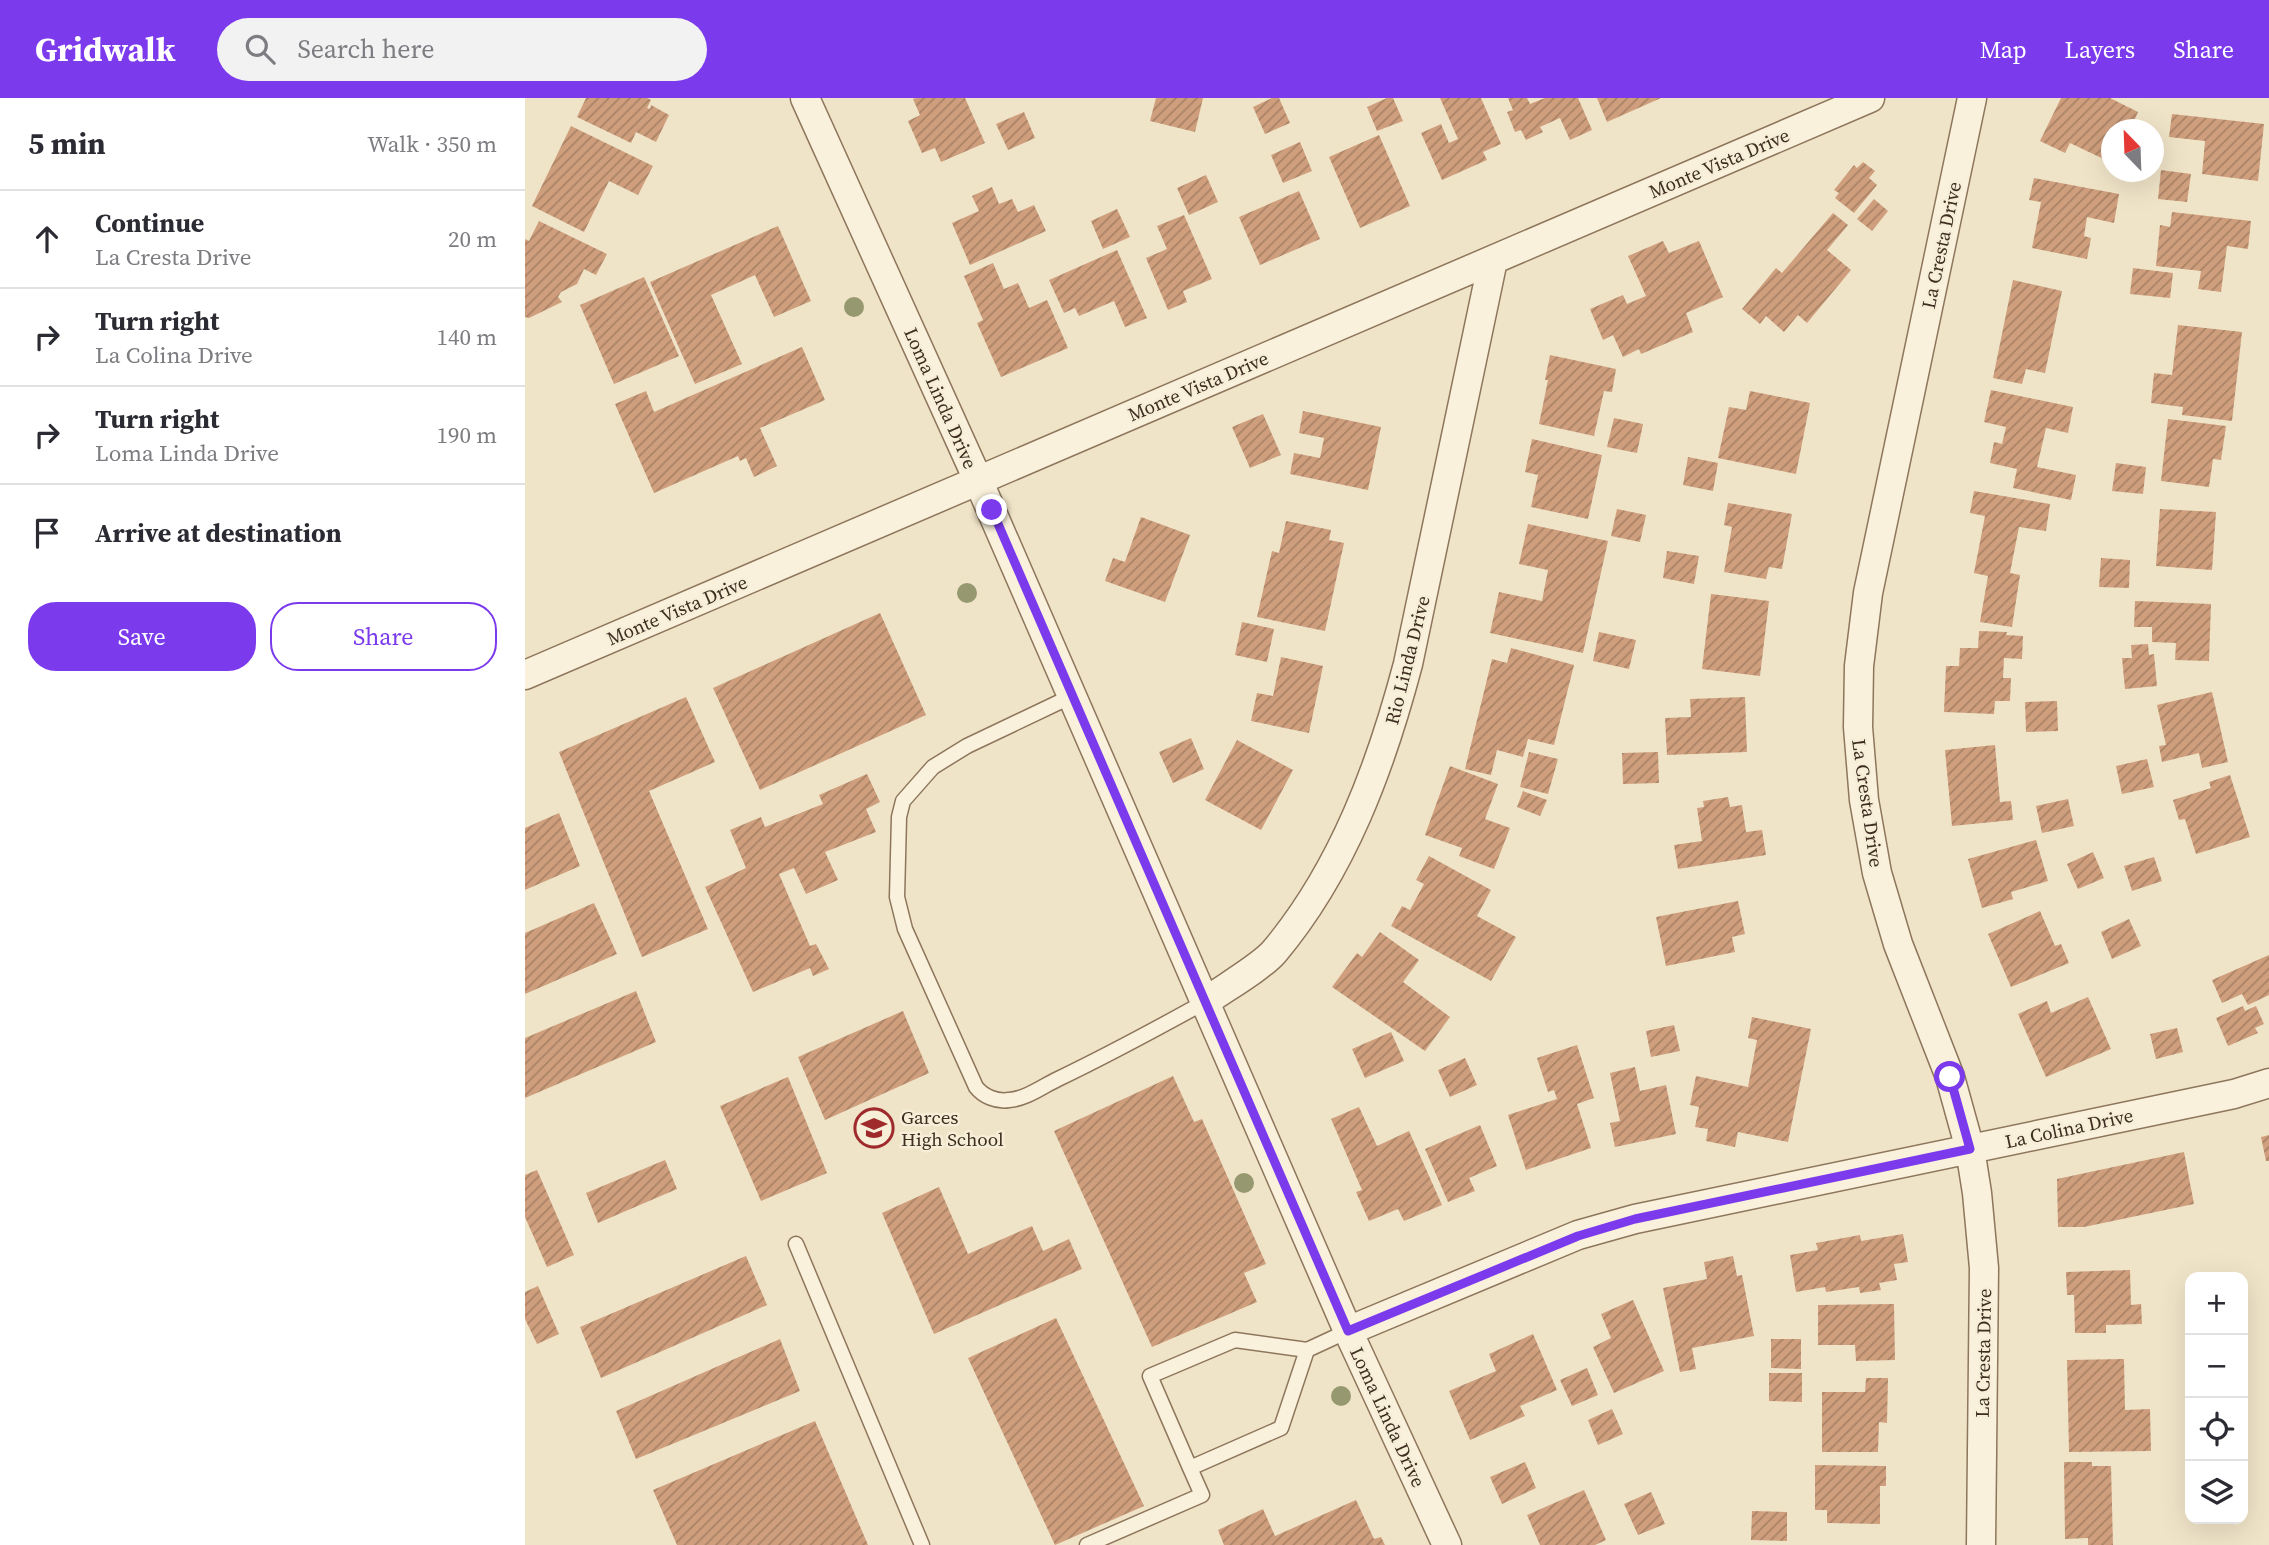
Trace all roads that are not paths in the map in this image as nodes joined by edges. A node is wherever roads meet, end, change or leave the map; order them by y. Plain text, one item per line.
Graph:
1 (806, 98) edge
2 (1870, 98) edge
3 (1972, 98) edge
4 (1493, 260) junction
5 (978, 480) junction
6 (525, 675) edge
7 (1072, 696) junction
8 (1205, 1002) junction
9 (2269, 1083) edge
10 (1970, 1149) junction
11 (796, 1244) dead end
12 (1348, 1331) junction
13 (1307, 1350) junction
14 (1190, 1468) junction
15 (922, 1545) edge
16 (1087, 1545) edge
17 (1447, 1545) edge
18 (1981, 1545) edge

1 - 5 street, Loma Linda Drive
2 - 4 street, Monte Vista Drive
3 - 10 street, La Cresta Drive
4 - 5 street, Monte Vista Drive
4 - 8 street, Rio Linda Drive
5 - 6 street, Monte Vista Drive
5 - 7 street, Loma Linda Drive
7 - 8 street, Loma Linda Drive
7 - 8 lane
8 - 12 street, Loma Linda Drive
9 - 10 street, La Colina Drive
10 - 12 street, La Colina Drive
10 - 18 street, La Cresta Drive
11 - 15 lane
12 - 13 lane
12 - 17 street, Loma Linda Drive
13 - 14 lane
13 - 14 lane
14 - 16 lane

